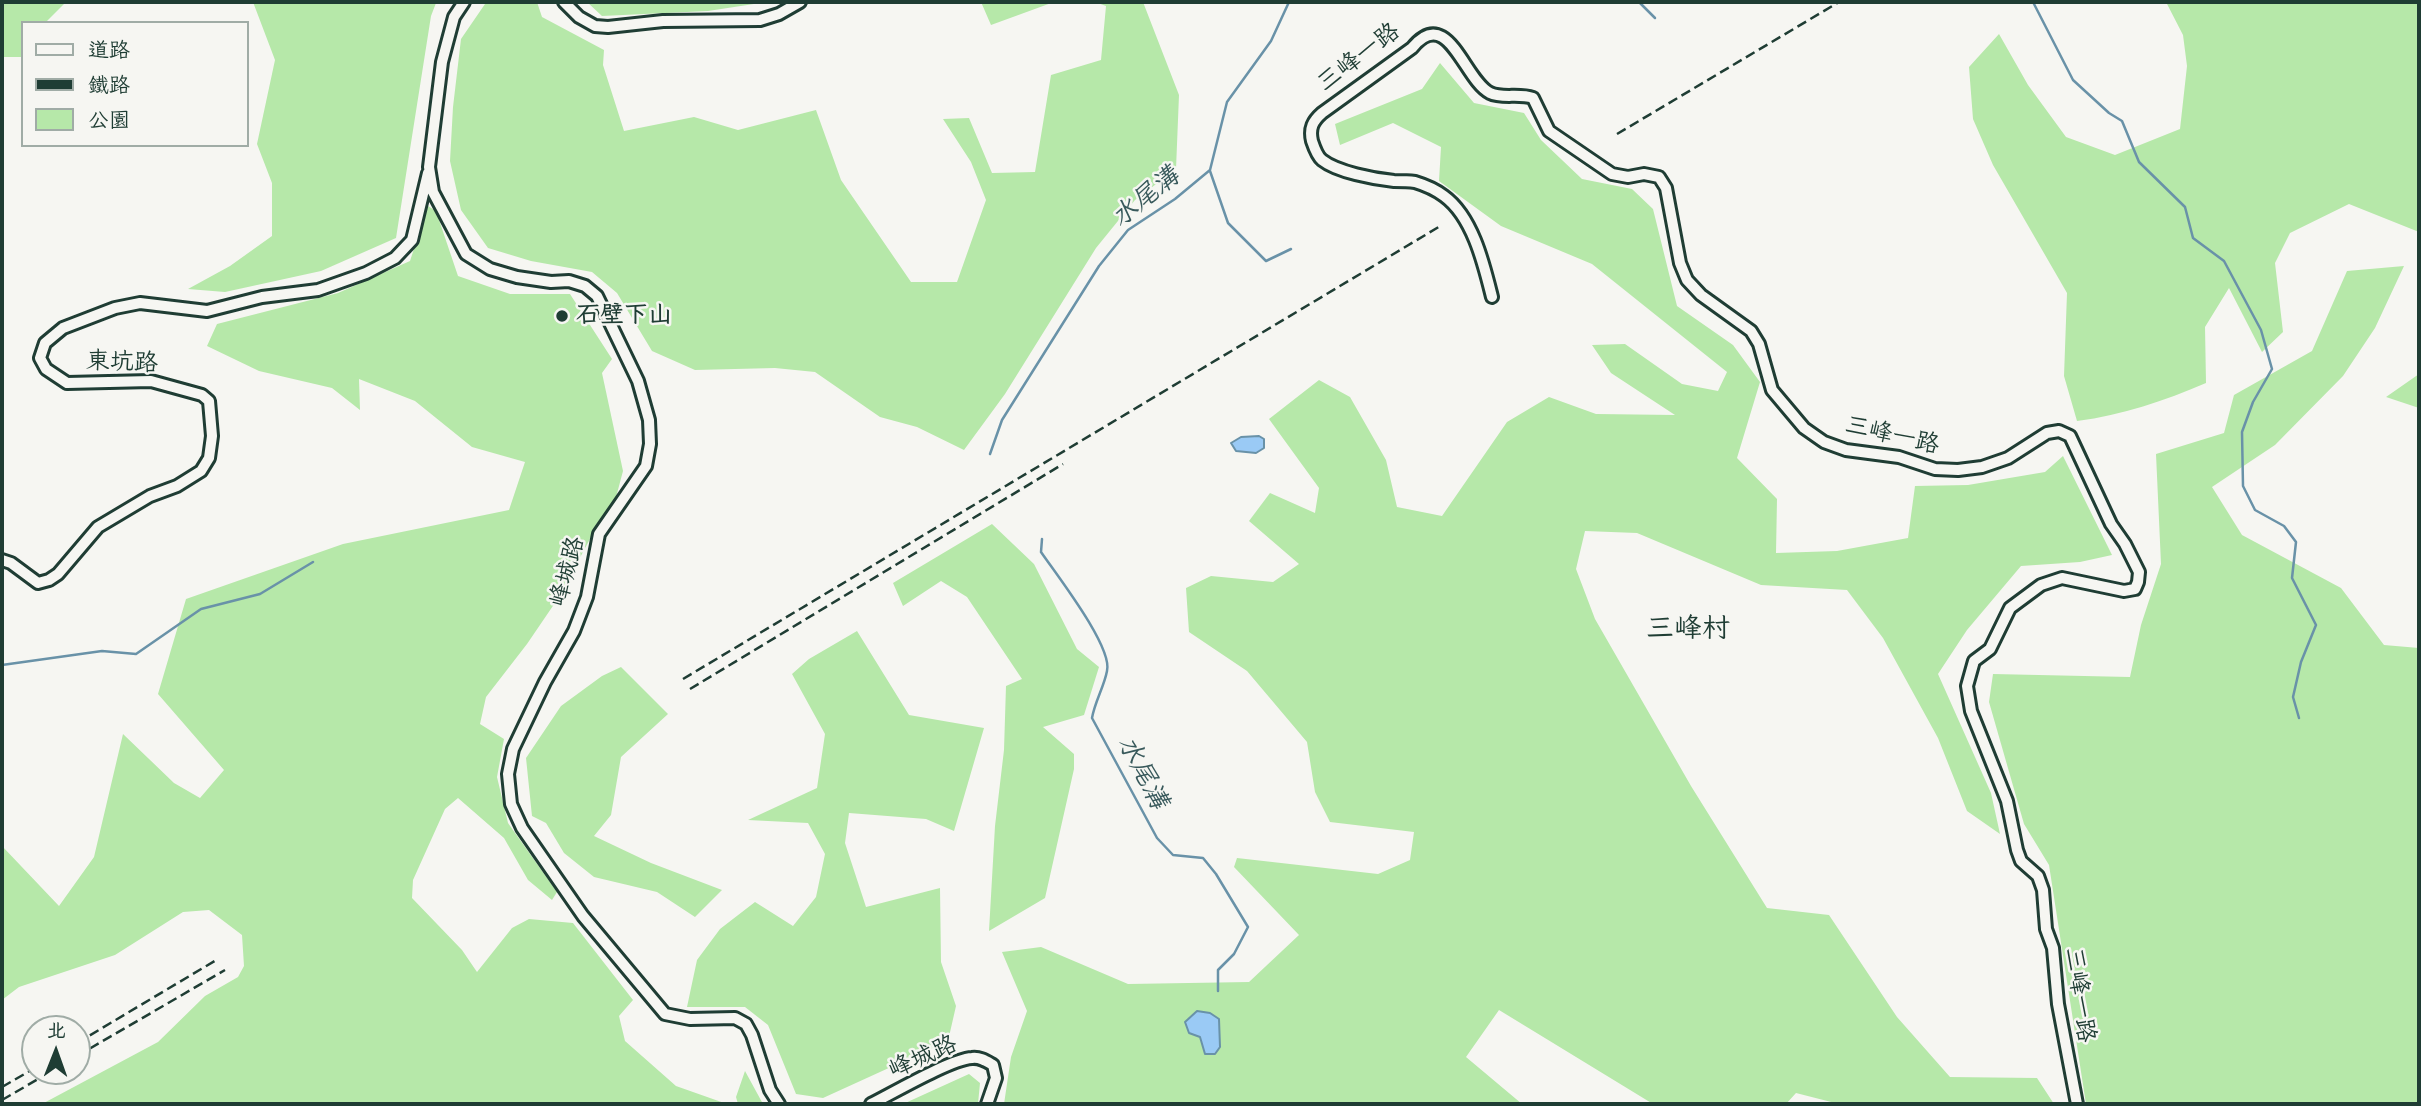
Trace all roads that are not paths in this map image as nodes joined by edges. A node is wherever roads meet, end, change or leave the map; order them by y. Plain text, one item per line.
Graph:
1 (464, 2) edge
2 (564, 2) edge
3 (800, 2) edge
4 (429, 167) junction
5 (1492, 297) dead end
6 (2, 560) edge
7 (779, 1104) edge
8 (871, 1104) edge
9 (987, 1104) edge
10 (2077, 1104) edge

1 - 4 street, 峰城路
2 - 3 street
4 - 6 street, 東坑路
4 - 7 street, 峰城路
5 - 10 street, 三峰一路
8 - 9 street, 峰城路

